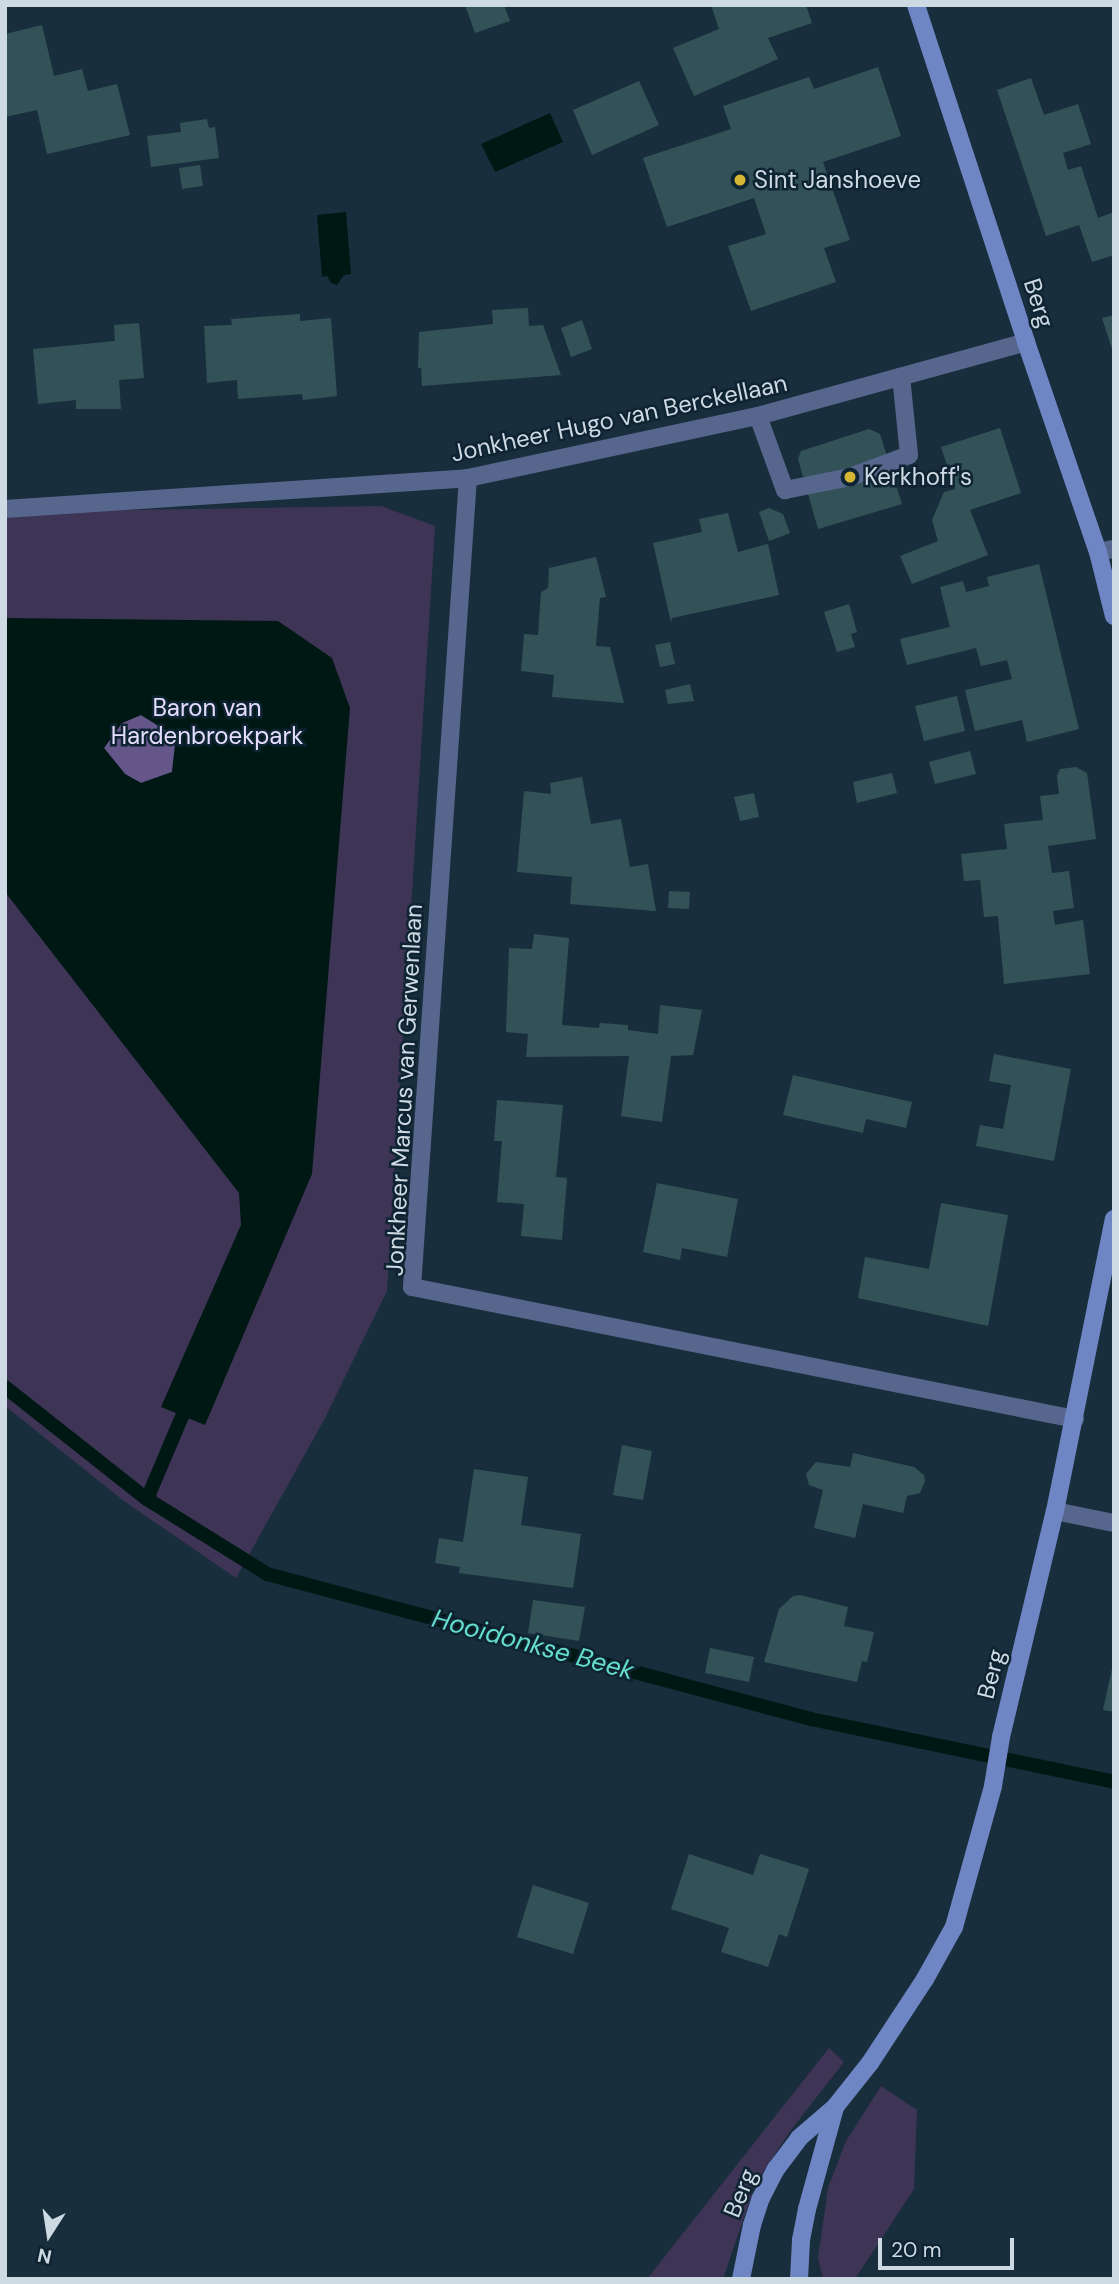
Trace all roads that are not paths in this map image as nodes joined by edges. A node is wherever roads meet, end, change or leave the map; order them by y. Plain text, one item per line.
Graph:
1 (916, 5) edge
2 (1026, 342) junction
3 (901, 376) junction
4 (758, 416) junction
5 (468, 478) junction
6 (5, 509) edge
7 (1106, 550) edge
8 (1114, 616) edge
9 (1114, 1219) edge
10 (1074, 1419) junction
11 (1055, 1511) junction
12 (1114, 1523) edge
13 (835, 2107) junction
14 (741, 2279) edge
15 (799, 2279) edge

1 - 2 street, Berg
2 - 3 street, Jonkheer Hugo van Berckellaan
2 - 7 street, Berg
3 - 4 street, Jonkheer Hugo van Berckellaan
3 - 4 street
4 - 5 street, Jonkheer Hugo van Berckellaan
5 - 6 street, Jonkheer Hugo van Berckellaan
5 - 10 street, Jonkheer Marcus van Gerwenlaan
7 - 8 street, Berg
9 - 10 street, Berg
10 - 11 street, Berg
11 - 12 street
11 - 13 street, Berg
13 - 14 street, Berg
13 - 15 street, Berg

